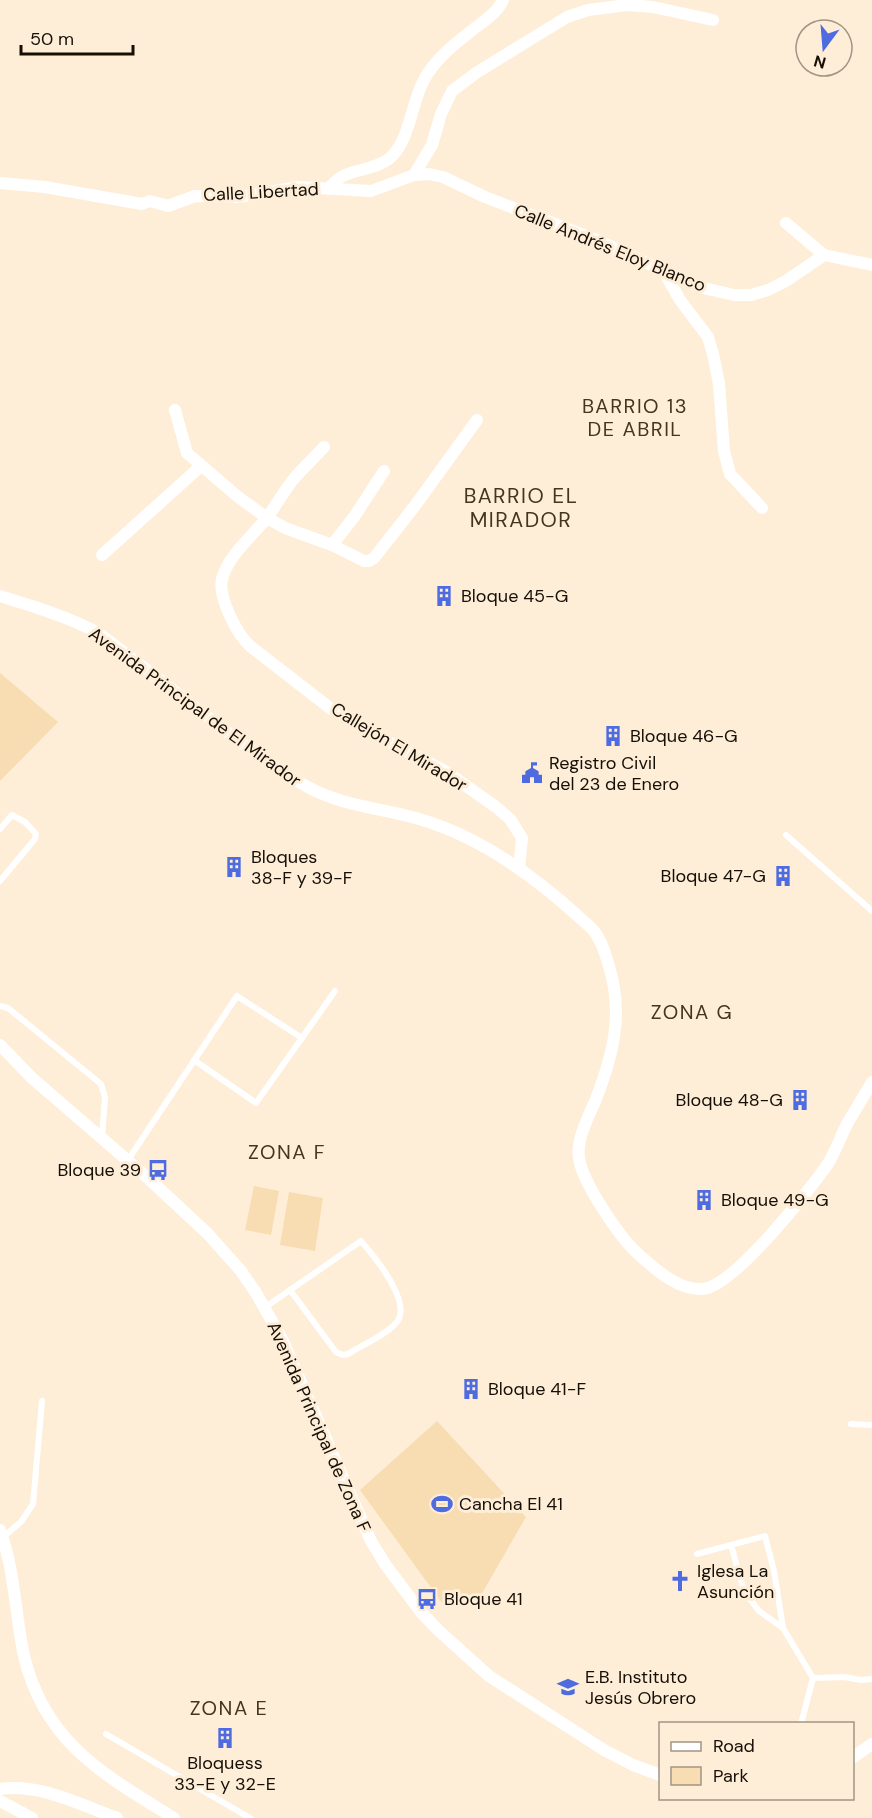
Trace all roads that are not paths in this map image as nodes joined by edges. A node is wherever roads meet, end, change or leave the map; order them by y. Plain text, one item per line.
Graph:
1 (504, 0) edge
2 (713, 20) dead end
3 (414, 175) junction
4 (0, 183) edge
5 (329, 188) junction
6 (786, 223) dead end
7 (824, 255) junction
8 (872, 265) edge
9 (662, 269) junction
10 (175, 410) dead end
11 (477, 420) dead end
12 (324, 447) dead end
13 (201, 466) junction
14 (384, 471) dead end
15 (762, 508) dead end
16 (267, 518) junction
17 (332, 545) junction
18 (102, 555) dead end
19 (0, 596) edge
20 (0, 829) edge
21 (786, 835) dead end
22 (519, 869) junction
23 (0, 881) edge
24 (872, 911) edge
25 (335, 991) dead end
26 (0, 1006) edge
27 (302, 1038) junction
28 (0, 1045) edge
29 (194, 1060) junction
30 (872, 1082) edge
31 (102, 1137) junction
32 (128, 1160) junction
33 (290, 1290) junction
34 (264, 1308) junction
35 (42, 1401) dead end
36 (851, 1424) dead end
37 (872, 1425) edge
38 (1, 1537) edge
39 (730, 1545) junction
40 (697, 1554) dead end
41 (783, 1628) junction
42 (813, 1678) junction
43 (872, 1679) edge
44 (802, 1722) edge
45 (106, 1734) dead end
46 (872, 1744) edge
47 (854, 1757) edge
48 (659, 1775) edge
49 (0, 1789) edge
50 (0, 1801) edge
51 (32, 1818) edge
52 (117, 1818) edge
53 (174, 1818) edge
54 (250, 1818) edge

1 - 5 street
2 - 3 street
3 - 5 street, Calle Libertad
3 - 9 street, Calle Andrés Eloy Blanco
4 - 5 street, Calle Libertad
6 - 7 street
7 - 8 street
7 - 9 street, Calle Andrés Eloy Blanco
9 - 15 street
10 - 13 street
11 - 17 street
12 - 16 street, Callejón El Mirador
13 - 16 street
13 - 18 street
14 - 17 street
16 - 17 street
16 - 22 street, Callejón El Mirador
19 - 22 street, Avenida Principal de El Mirador
20 - 23 lane
21 - 24 lane
22 - 30 street, Avenida Principal de El Mirador
25 - 27 lane
26 - 31 lane
27 - 29 lane
27 - 29 lane
28 - 31 street, Avenida Principal de Zona F
29 - 32 lane
31 - 32 street, Avenida Principal de Zona F
32 - 34 street, Avenida Principal de Zona F
33 - 33 lane
33 - 34 lane
34 - 48 street, Avenida Principal de Zona F
35 - 38 lane
36 - 37 lane
38 - 53 street
39 - 40 lane
39 - 41 lane
39 - 41 lane
41 - 42 lane
42 - 43 lane
42 - 44 lane
45 - 54 lane
46 - 47 street
49 - 52 street
50 - 51 street

